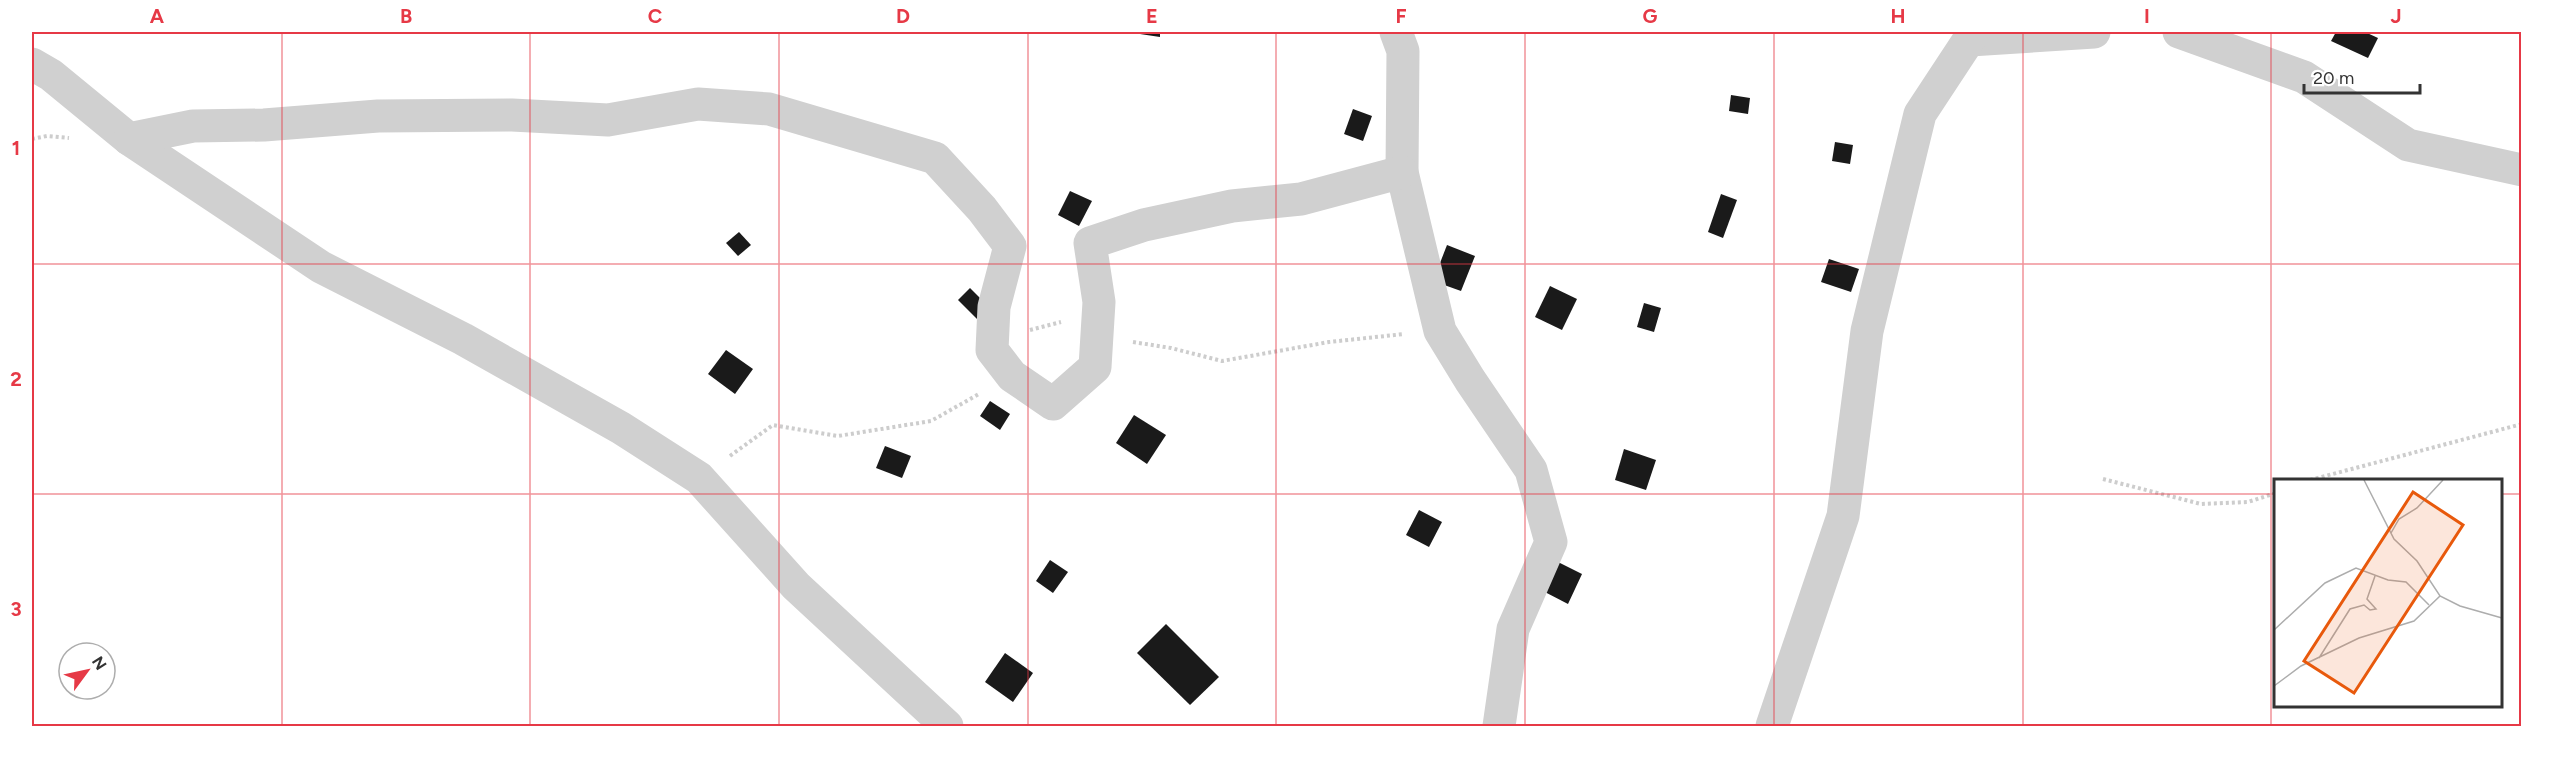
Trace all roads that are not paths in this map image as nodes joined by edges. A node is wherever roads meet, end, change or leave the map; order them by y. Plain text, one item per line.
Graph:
1 (1396, 32) edge
2 (2094, 32) edge
3 (2179, 32) edge
4 (1972, 36) edge
5 (32, 64) edge
6 (129, 139) junction
7 (2522, 170) edge
8 (1402, 172) junction
9 (947, 726) edge
10 (1499, 726) edge
11 (1772, 726) edge

1 - 8 street
2 - 4 street
3 - 7 street
4 - 11 street
5 - 6 street
6 - 8 street
6 - 9 street
8 - 10 street

